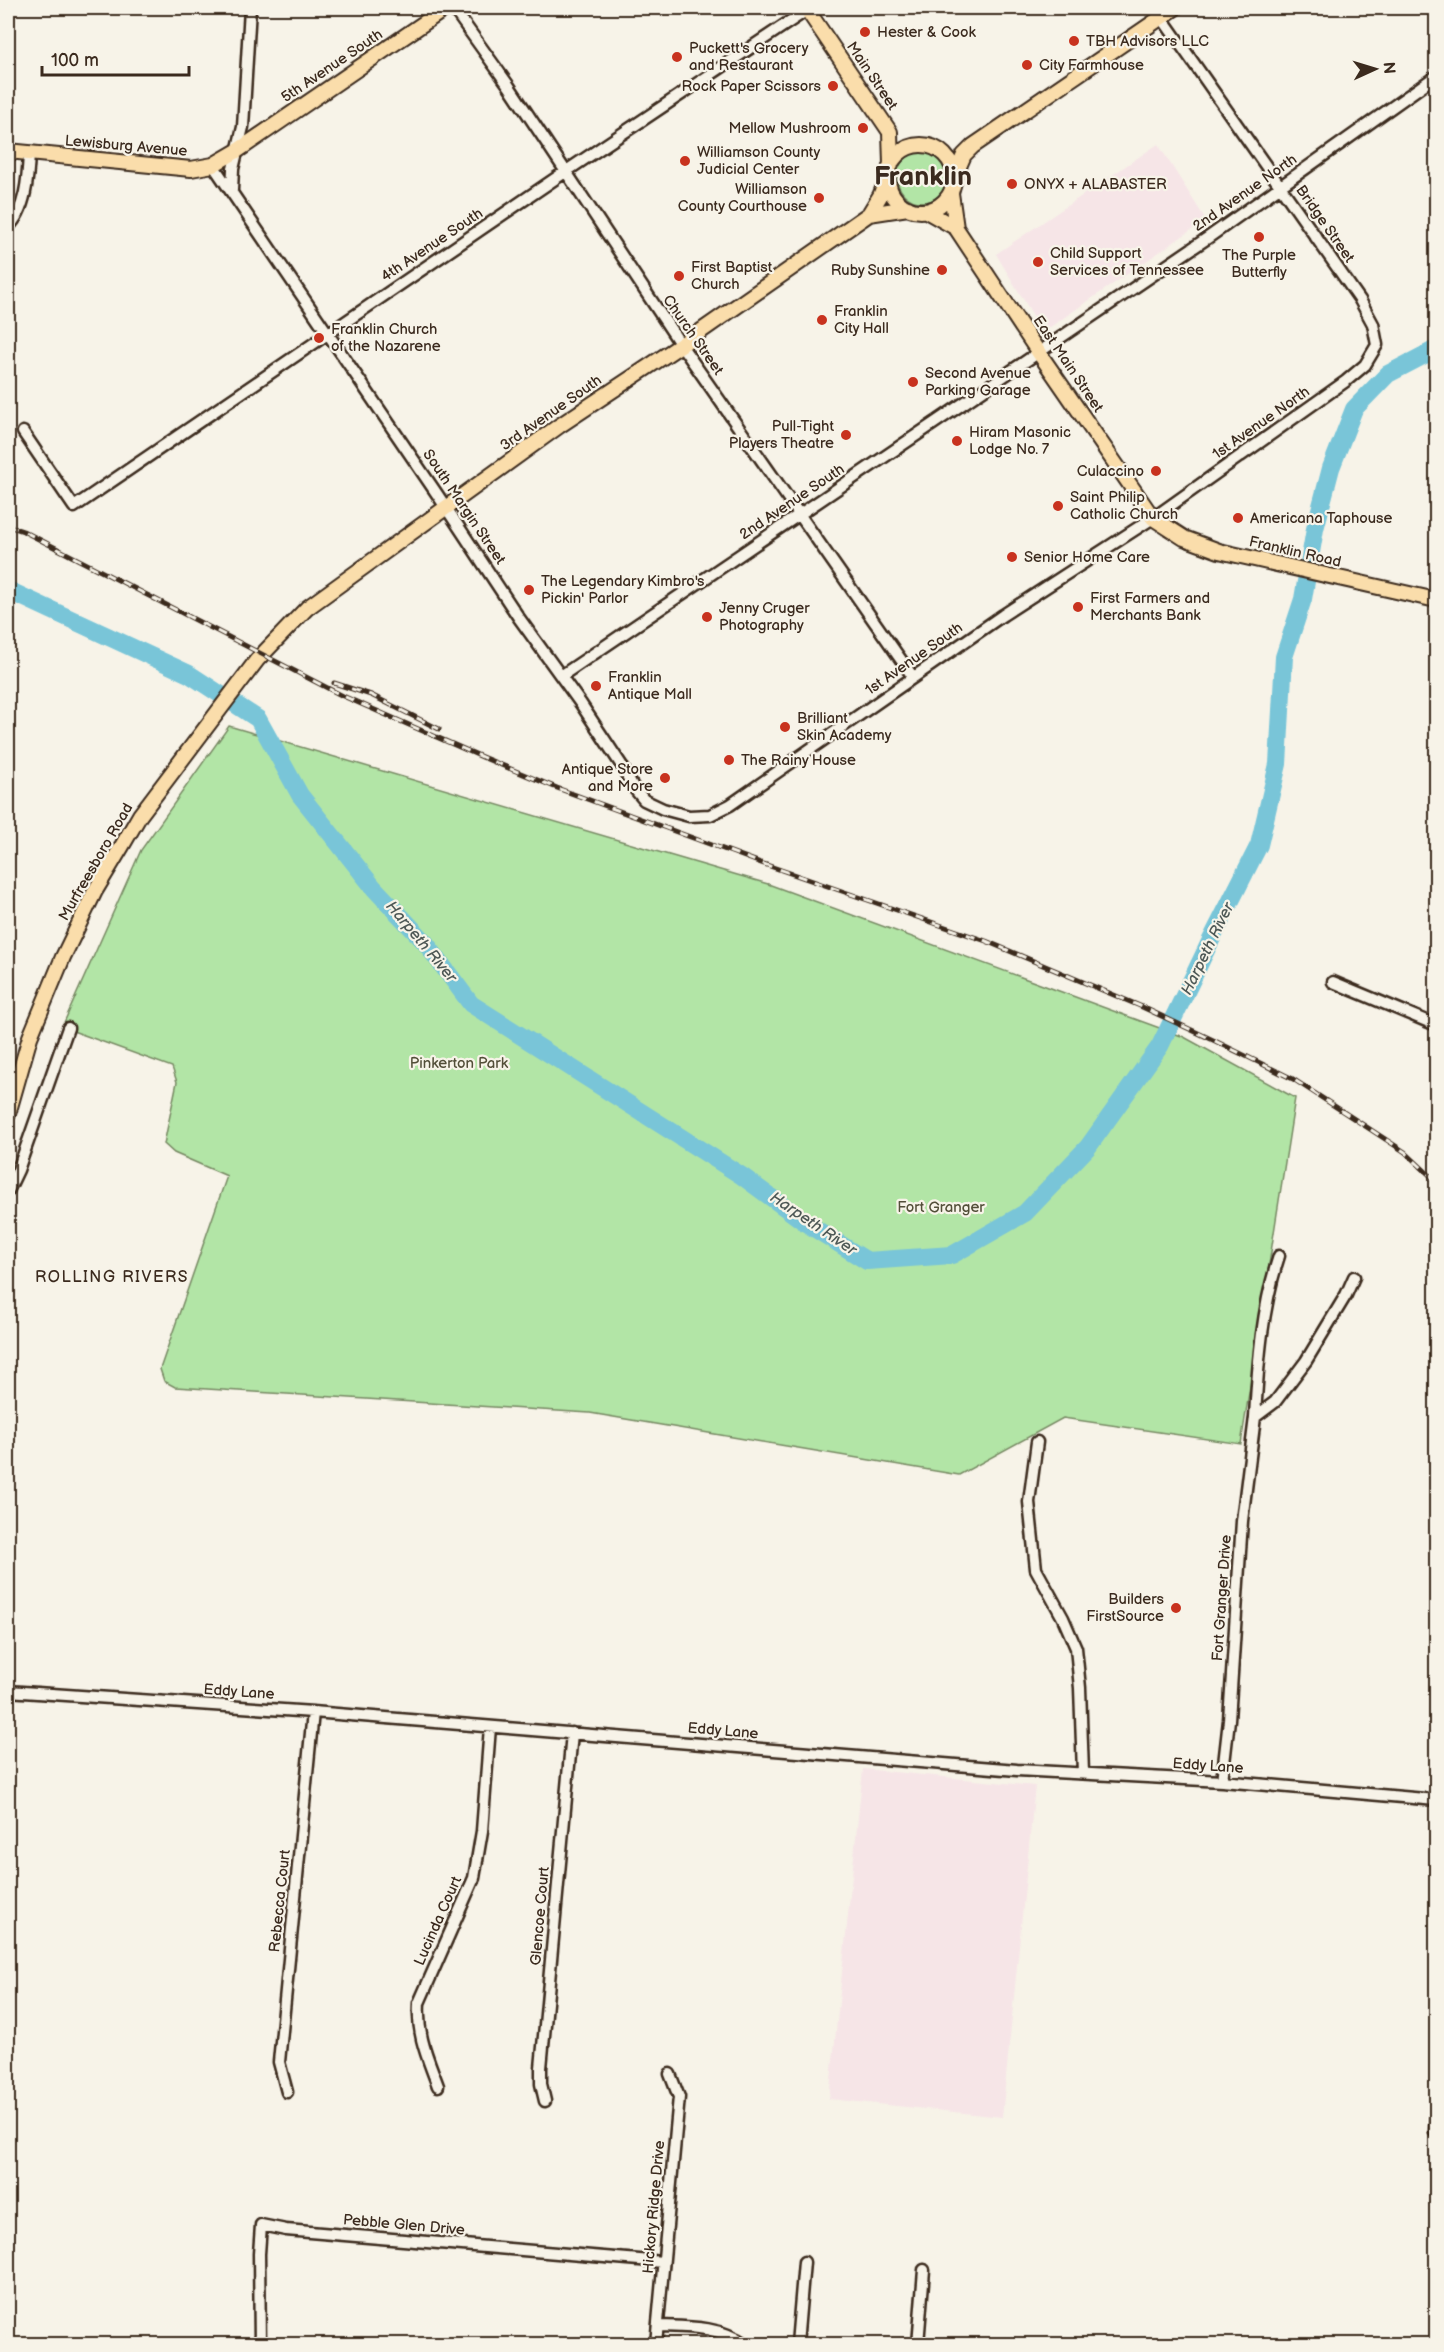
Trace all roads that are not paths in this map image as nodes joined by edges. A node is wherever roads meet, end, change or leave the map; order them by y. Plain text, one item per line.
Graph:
1 (250, 8) edge
2 (446, 8) edge
3 (453, 8) edge
4 (808, 8) edge
5 (1175, 8) edge
6 (1158, 12) edge
7 (1437, 76) edge
8 (890, 132) junction
9 (919, 146) junction
10 (973, 146) junction
11 (937, 149) junction
12 (8, 151) edge
13 (237, 151) junction
14 (29, 153) junction
15 (213, 165) junction
16 (890, 168) junction
17 (565, 172) junction
18 (954, 178) junction
19 (1280, 186) junction
20 (231, 190) junction
21 (951, 193) junction
22 (908, 208) junction
23 (926, 211) junction
24 (869, 214) junction
25 (8, 227) edge
26 (956, 228) junction
27 (329, 334) junction
28 (681, 345) junction
29 (1377, 345) joint
30 (1039, 353) junction
31 (23, 432) dead end
32 (446, 507) junction
33 (800, 515) junction
34 (1154, 518) junction
35 (1437, 600) edge
36 (259, 657) joint
37 (561, 676) junction
38 (913, 677) junction
39 (689, 816) joint
40 (1333, 982) dead end
41 (1437, 1025) edge
42 (68, 1028) dead end
43 (8, 1114) edge
44 (8, 1191) edge
45 (1279, 1256) dead end
46 (1354, 1277) dead end
47 (1255, 1417) junction
48 (1036, 1442) dead end
49 (8, 1691) edge
50 (313, 1712) junction
51 (490, 1727) junction
52 (572, 1733) junction
53 (1083, 1773) junction
54 (1222, 1781) junction
55 (1437, 1800) edge
56 (670, 2074) dead end
57 (438, 2086) dead end
58 (287, 2092) dead end
59 (545, 2101) dead end
60 (1437, 2113) edge
61 (1435, 2132) dead end
62 (663, 2262) junction
63 (804, 2262) dead end
64 (924, 2270) dead end
65 (659, 2326) junction
66 (260, 2344) edge
67 (656, 2344) edge
68 (745, 2344) edge
69 (797, 2344) edge
70 (918, 2344) edge

1 - 13 street
2 - 13 main road, 5th Avenue South
3 - 17 street, Church Street
4 - 8 main road, Main Street
4 - 17 street, 4th Avenue South
5 - 6 main road
6 - 10 main road
6 - 19 street, Bridge Street
7 - 19 street, 2nd Avenue North
8 - 9 main road, Main Street
8 - 16 main road, Main Street
9 - 11 main road
9 - 16 main road
10 - 11 main road
10 - 18 main road
11 - 18 main road
12 - 14 main road, Lewisburg Avenue
13 - 15 main road, Lewisburg Avenue
13 - 20 street
14 - 15 main road, Lewisburg Avenue
14 - 25 street
15 - 20 street, South Margin Street
16 - 22 main road
16 - 24 main road, 3rd Avenue South
17 - 27 street, 4th Avenue South
17 - 28 street, Church Street
18 - 21 main road
19 - 29 street, Bridge Street
19 - 30 street, 2nd Avenue North
20 - 27 street, South Margin Street
21 - 23 main road
21 - 26 main road, East Main Street
22 - 23 main road
22 - 24 main road, 3rd Avenue South
23 - 26 main road, East Main Street
24 - 28 main road, 3rd Avenue South
26 - 30 main road, East Main Street
27 - 31 street, 4th Avenue South
27 - 32 street, South Margin Street
28 - 32 main road, 3rd Avenue South
28 - 33 street, Church Street
29 - 34 street, 1st Avenue North
30 - 33 street, 2nd Avenue South
30 - 34 main road, East Main Street
32 - 36 main road, 3rd Avenue South
32 - 37 street, South Margin Street
33 - 37 street, 2nd Avenue South
33 - 38 street, Church Street
34 - 35 main road, Franklin Road
34 - 38 street, 1st Avenue South
36 - 43 main road, Murfreesboro Road
37 - 39 street, South Margin Street
38 - 39 street, 1st Avenue South
40 - 41 street
42 - 44 street
45 - 47 street, Fort Granger Drive
46 - 47 street
47 - 54 street, Fort Granger Drive
48 - 53 street
49 - 50 street, Eddy Lane
50 - 51 street, Eddy Lane
50 - 58 street, Rebecca Court
51 - 52 street, Eddy Lane
51 - 57 street, Lucinda Court
52 - 53 street, Eddy Lane
52 - 59 street, Glencoe Court
53 - 54 street, Eddy Lane
54 - 55 street, Eddy Lane
56 - 62 street, Hickory Ridge Drive
60 - 61 street
62 - 65 street, Hickory Ridge Drive
62 - 66 street, Pebble Glen Drive
63 - 69 street
64 - 70 street
65 - 67 street, Hickory Ridge Drive
65 - 68 street

